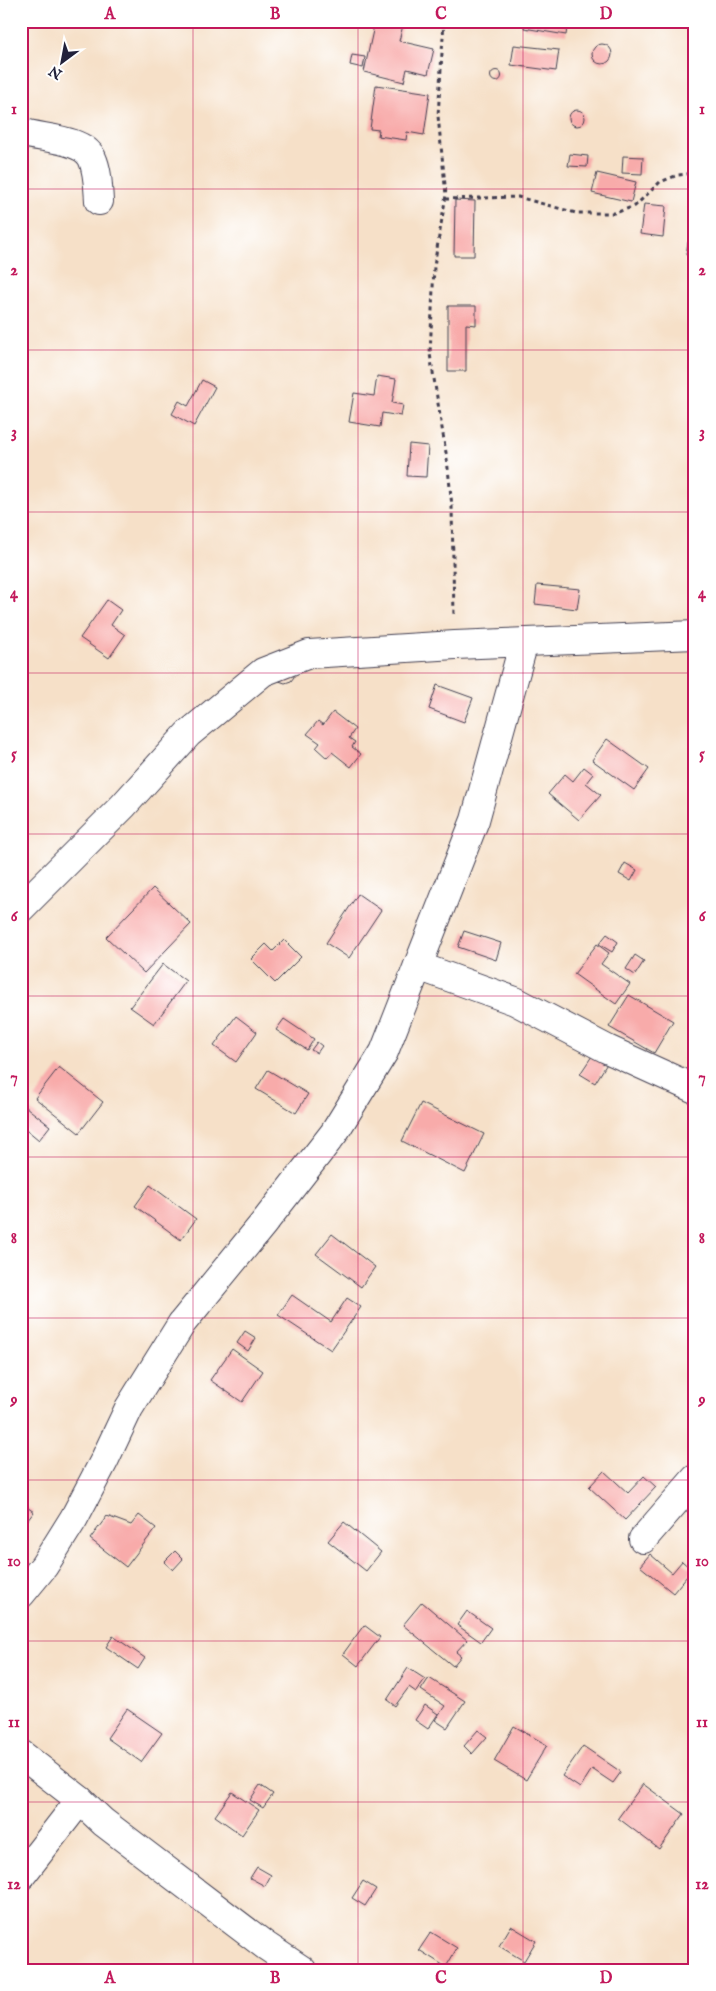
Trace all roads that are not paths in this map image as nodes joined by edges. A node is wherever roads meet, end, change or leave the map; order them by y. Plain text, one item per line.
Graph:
1 (21, 132) edge
2 (99, 201) dead end
3 (695, 635) edge
4 (524, 642) junction
5 (21, 908) edge
6 (418, 966) junction
7 (695, 1089) edge
8 (695, 1479) edge
9 (643, 1539) dead end
10 (21, 1594) edge
11 (21, 1754) edge
12 (80, 1800) junction
13 (21, 1876) edge
14 (302, 1970) edge

1 - 2 street
3 - 4 street
4 - 5 street
4 - 6 street
6 - 7 street
6 - 10 street
8 - 9 street
11 - 12 street
12 - 13 street
12 - 14 street

